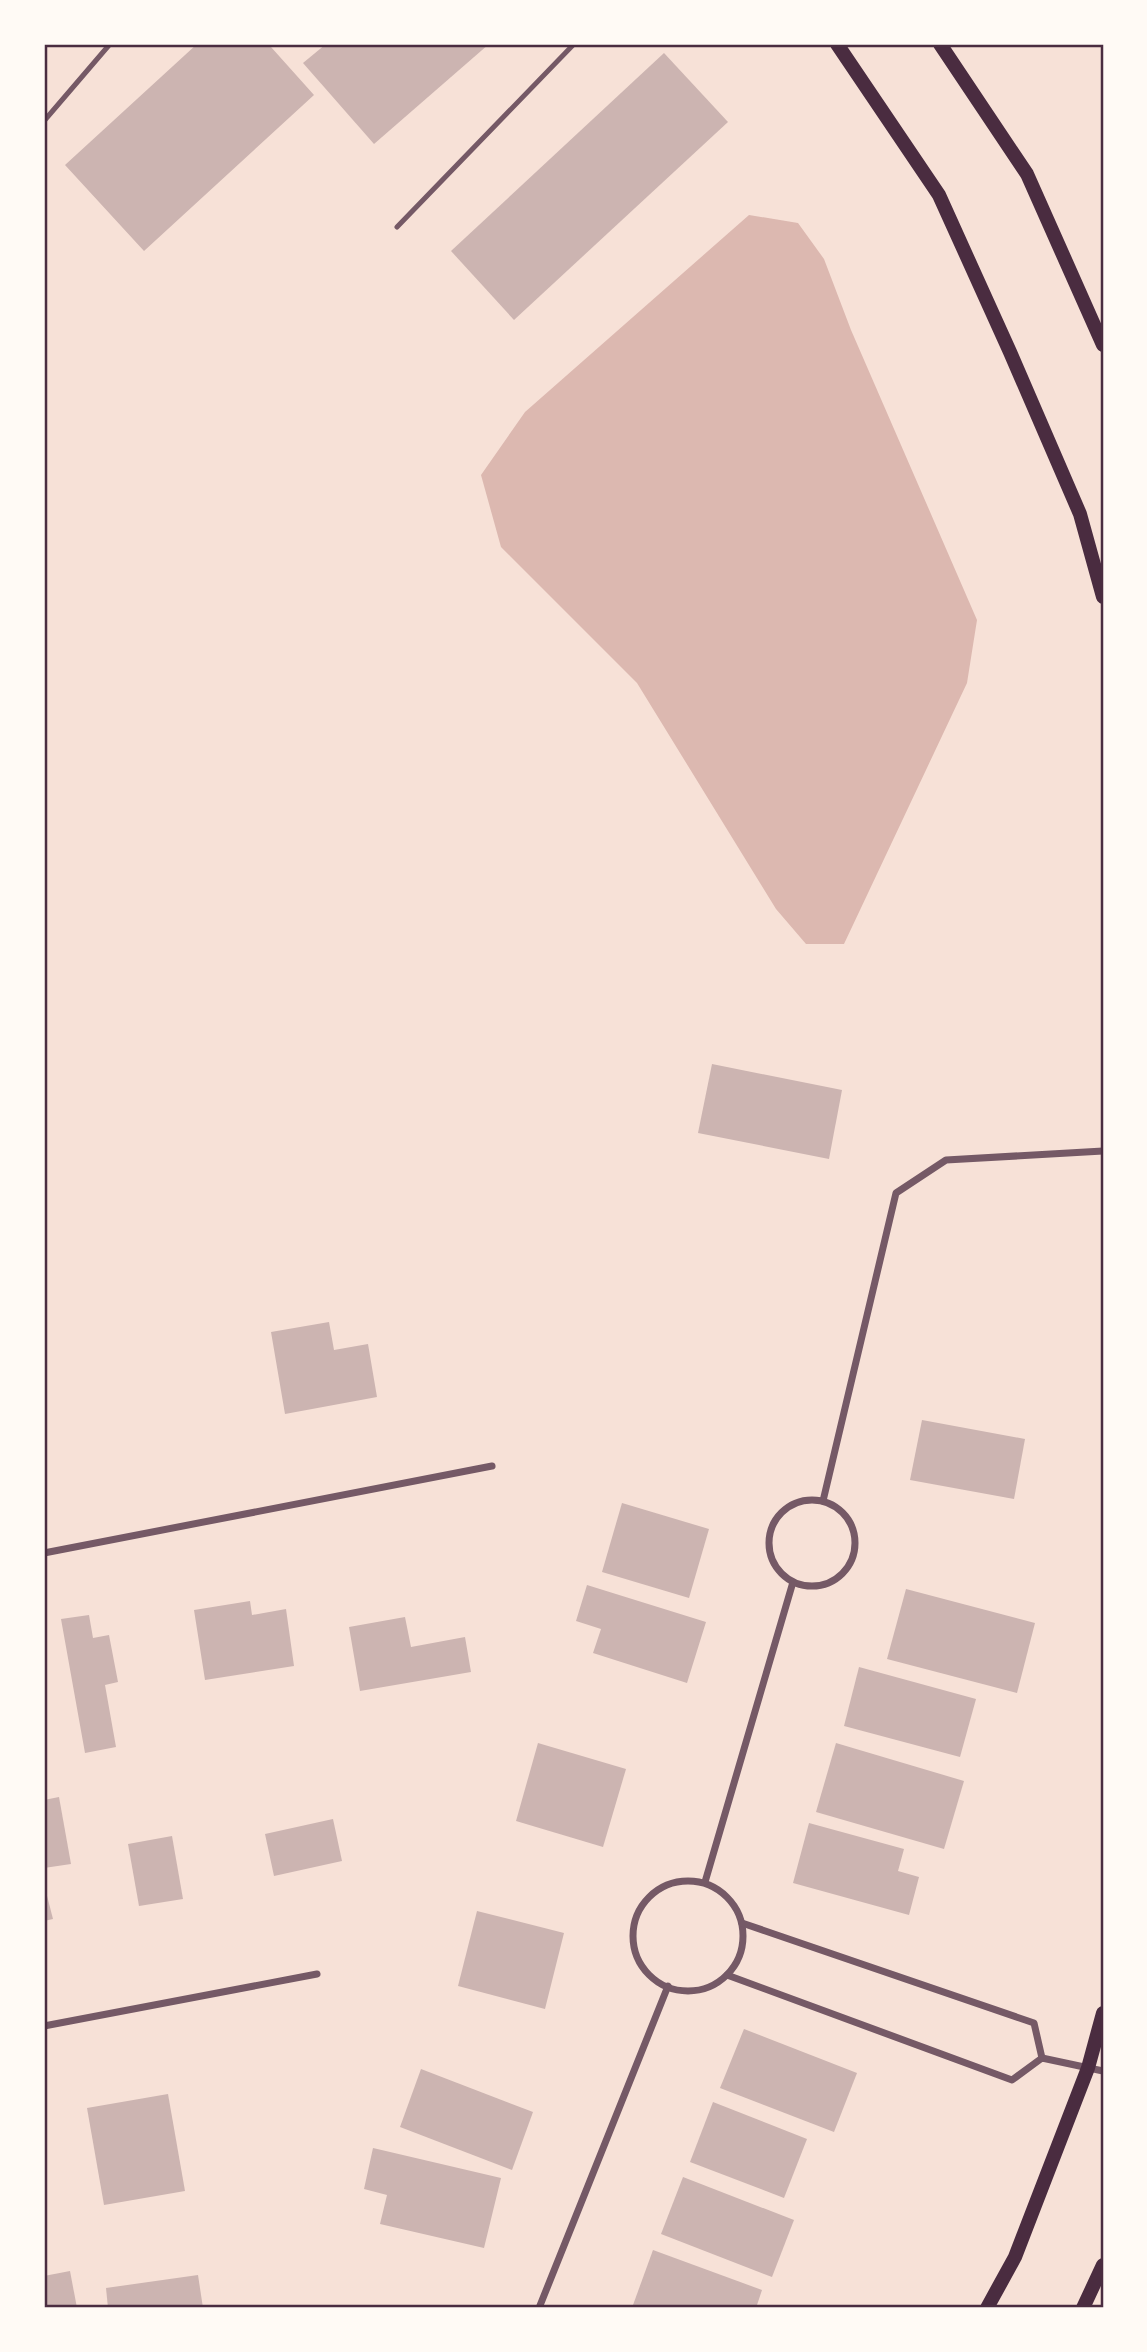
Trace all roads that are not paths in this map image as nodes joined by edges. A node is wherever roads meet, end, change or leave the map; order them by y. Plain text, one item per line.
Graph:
1 (110, 44) edge
2 (574, 44) edge
3 (836, 44) edge
4 (940, 44) edge
5 (44, 121) edge
6 (397, 226) dead end
7 (1103, 345) edge
8 (1103, 597) edge
9 (1103, 1151) edge
10 (492, 1466) dead end
11 (823, 1502) junction
12 (44, 1553) edge
13 (793, 1582) junction
14 (705, 1882) junction
15 (742, 1923) junction
16 (317, 1974) dead end
17 (727, 1975) junction
18 (668, 1986) junction
19 (1103, 2013) edge
20 (44, 2026) edge
21 (1042, 2058) junction
22 (1088, 2068) junction
23 (1103, 2071) edge
24 (1103, 2265) edge
25 (539, 2308) edge
26 (987, 2308) edge
27 (1083, 2308) edge

1 - 5 lane
2 - 6 lane
3 - 8 main road
4 - 7 main road
9 - 11 street
10 - 12 street
11 - 13 street
11 - 13 street
13 - 14 street
14 - 15 street
14 - 18 street
15 - 17 street
15 - 21 street
16 - 20 street
17 - 18 street
17 - 21 street
18 - 25 street
19 - 22 main road
21 - 22 street
22 - 23 street
22 - 26 main road
24 - 27 main road

